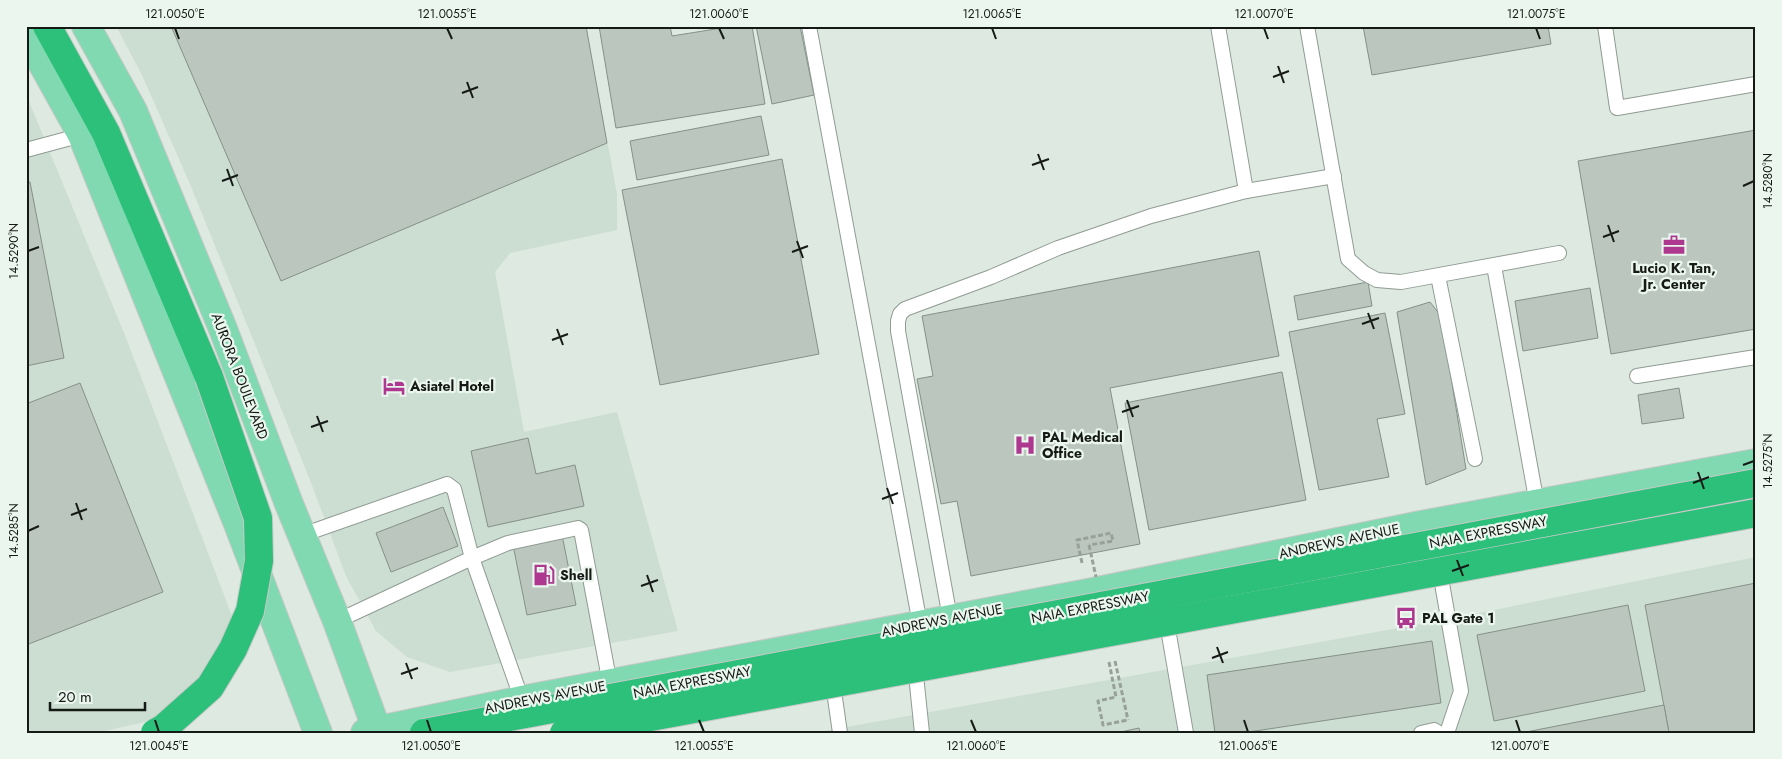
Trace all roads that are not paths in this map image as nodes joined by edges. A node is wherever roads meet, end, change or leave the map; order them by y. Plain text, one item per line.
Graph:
1 (47, 26) edge
2 (86, 26) edge
3 (809, 26) edge
4 (1218, 26) edge
5 (1307, 26) edge
6 (1605, 26) edge
7 (26, 34) edge
8 (1756, 84) edge
9 (82, 134) junction
10 (26, 150) edge
11 (1334, 176) junction
12 (1246, 191) junction
13 (1559, 254) dead end
14 (1494, 266) junction
15 (1438, 276) junction
16 (1756, 357) edge
17 (1637, 376) dead end
18 (1475, 459) dead end
19 (1756, 463) edge
20 (1728, 468) junction
21 (1756, 483) edge
22 (1537, 504) junction
23 (1750, 520) edge
24 (302, 535) junction
25 (472, 558) junction
26 (1441, 578) junction
27 (950, 618) junction
28 (337, 621) junction
29 (920, 624) junction
30 (1168, 629) junction
31 (916, 675) junction
32 (610, 684) junction
33 (834, 691) junction
34 (522, 700) junction
35 (373, 732) edge
36 (155, 733) edge
37 (318, 733) edge
38 (424, 733) edge
39 (564, 733) edge
40 (612, 733) edge
41 (840, 733) edge
42 (922, 733) edge
43 (1186, 733) edge
44 (1421, 733) edge
45 (1439, 733) edge
46 (1447, 733) edge

1 - 36 highway, bridge
2 - 24 main road, AURORA BOULEVARD
3 - 29 lane
4 - 12 lane
5 - 11 lane
6 - 8 lane
7 - 9 main road
9 - 10 lane
9 - 37 main road
11 - 12 lane
11 - 15 lane
12 - 27 lane
13 - 14 lane
14 - 15 lane
14 - 22 lane
15 - 18 lane
16 - 17 lane
19 - 20 main road, ANDREWS AVENUE
20 - 22 main road, ANDREWS AVENUE
20 - 23 main road
21 - 38 highway, NAIA EXPRESSWAY, bridge
22 - 27 main road, ANDREWS AVENUE
23 - 26 main road
23 - 39 highway, NAIA EXPRESSWAY, bridge
24 - 25 lane
24 - 28 main road, AURORA BOULEVARD
25 - 28 lane
25 - 32 lane
25 - 34 lane
26 - 30 main road
26 - 46 lane
27 - 29 main road, ANDREWS AVENUE
28 - 35 main road, AURORA BOULEVARD
29 - 32 main road, ANDREWS AVENUE
30 - 31 main road
30 - 43 lane
31 - 33 main road
31 - 42 lane
32 - 34 main road, ANDREWS AVENUE
33 - 40 main road
33 - 41 lane
34 - 35 main road, ANDREWS AVENUE
44 - 45 lane

